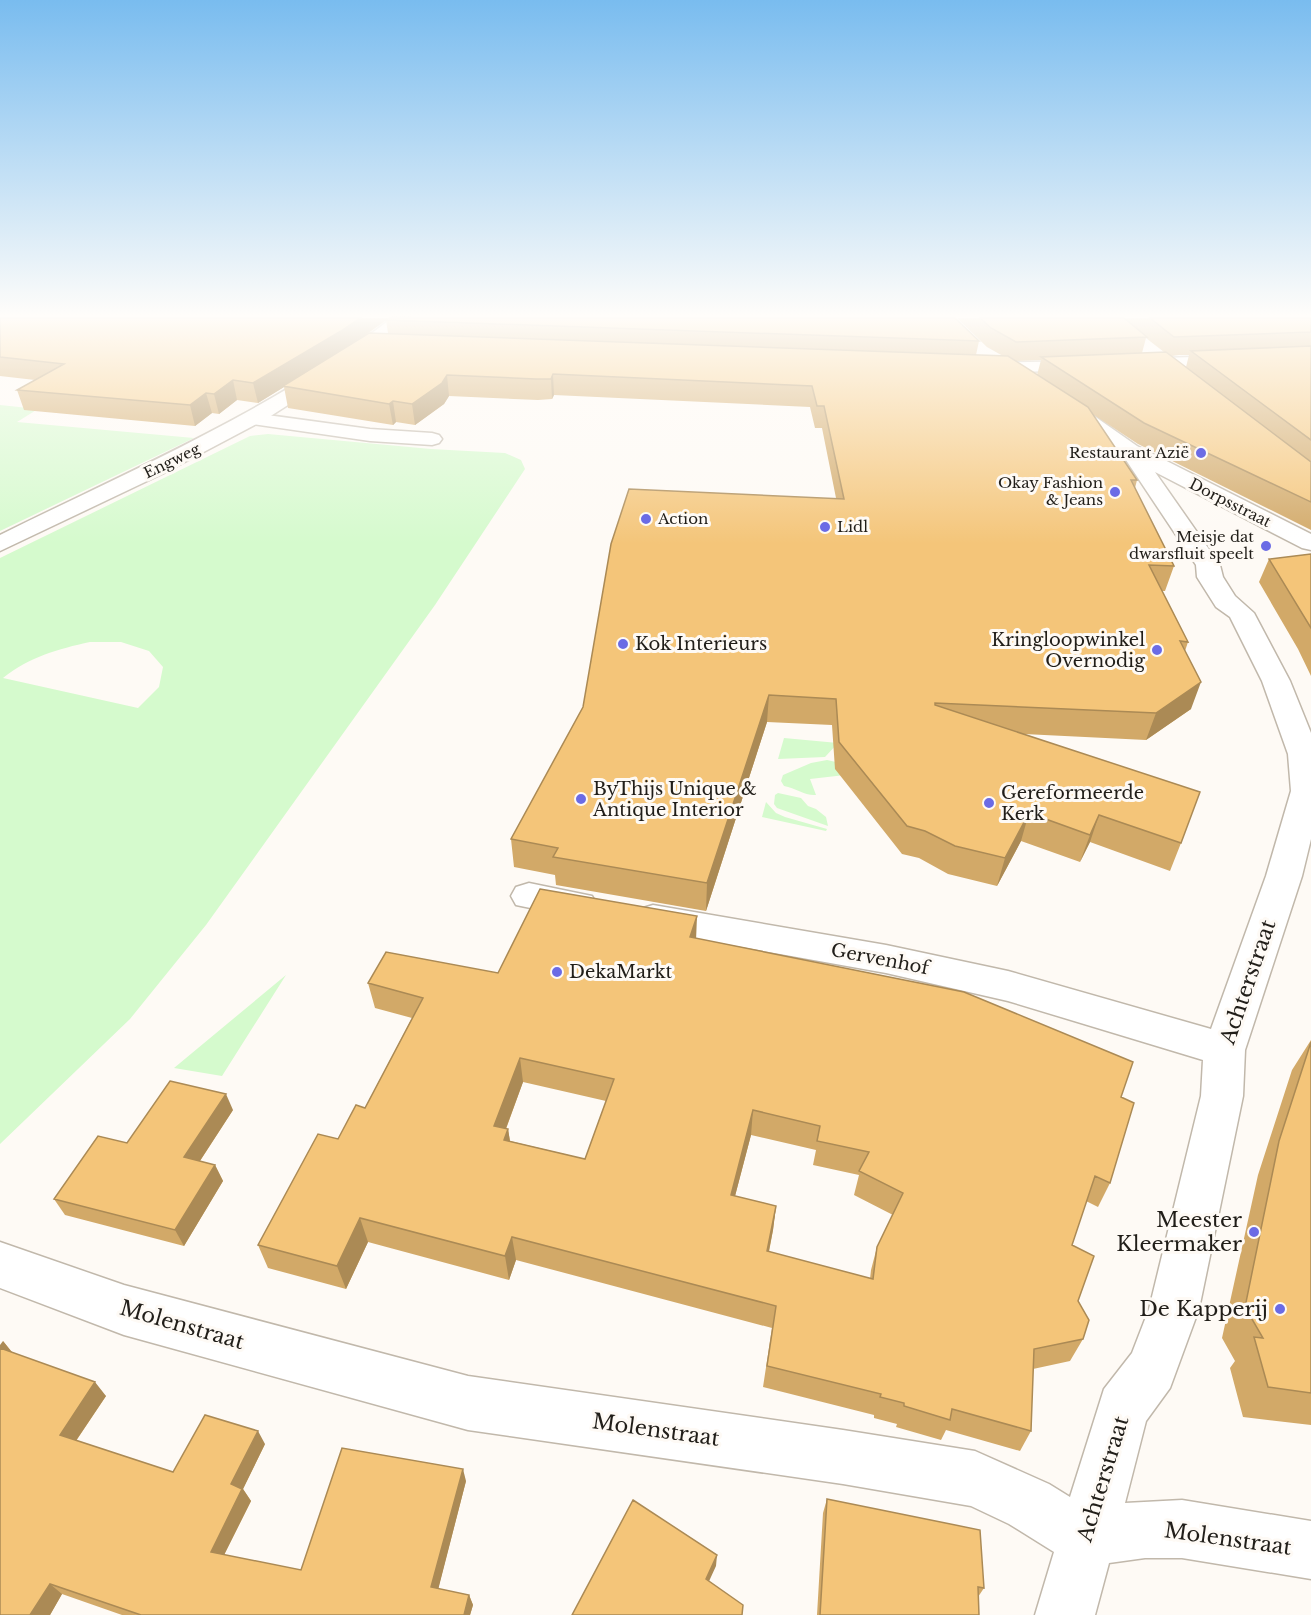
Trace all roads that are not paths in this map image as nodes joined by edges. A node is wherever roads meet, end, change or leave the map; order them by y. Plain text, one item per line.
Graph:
1 (295, 393) edge
2 (1054, 397) edge
3 (253, 419) junction
4 (432, 439) dead end
5 (1130, 450) junction
6 (1311, 543) edge
7 (0, 544) edge
8 (529, 896) dead end
9 (1224, 1050) junction
10 (0, 1265) edge
11 (1085, 1539) junction
12 (1311, 1550) edge
13 (1065, 1615) edge

1 - 3 street, Engweg
2 - 5 street, Dorpsstraat
3 - 4 street
3 - 7 street, Engweg
5 - 6 street, Dorpsstraat
5 - 9 street, Achterstraat
8 - 9 street, Gervenhof
9 - 11 street, Achterstraat
10 - 11 street, Molenstraat
11 - 12 street, Molenstraat
11 - 13 street, Achterstraat

